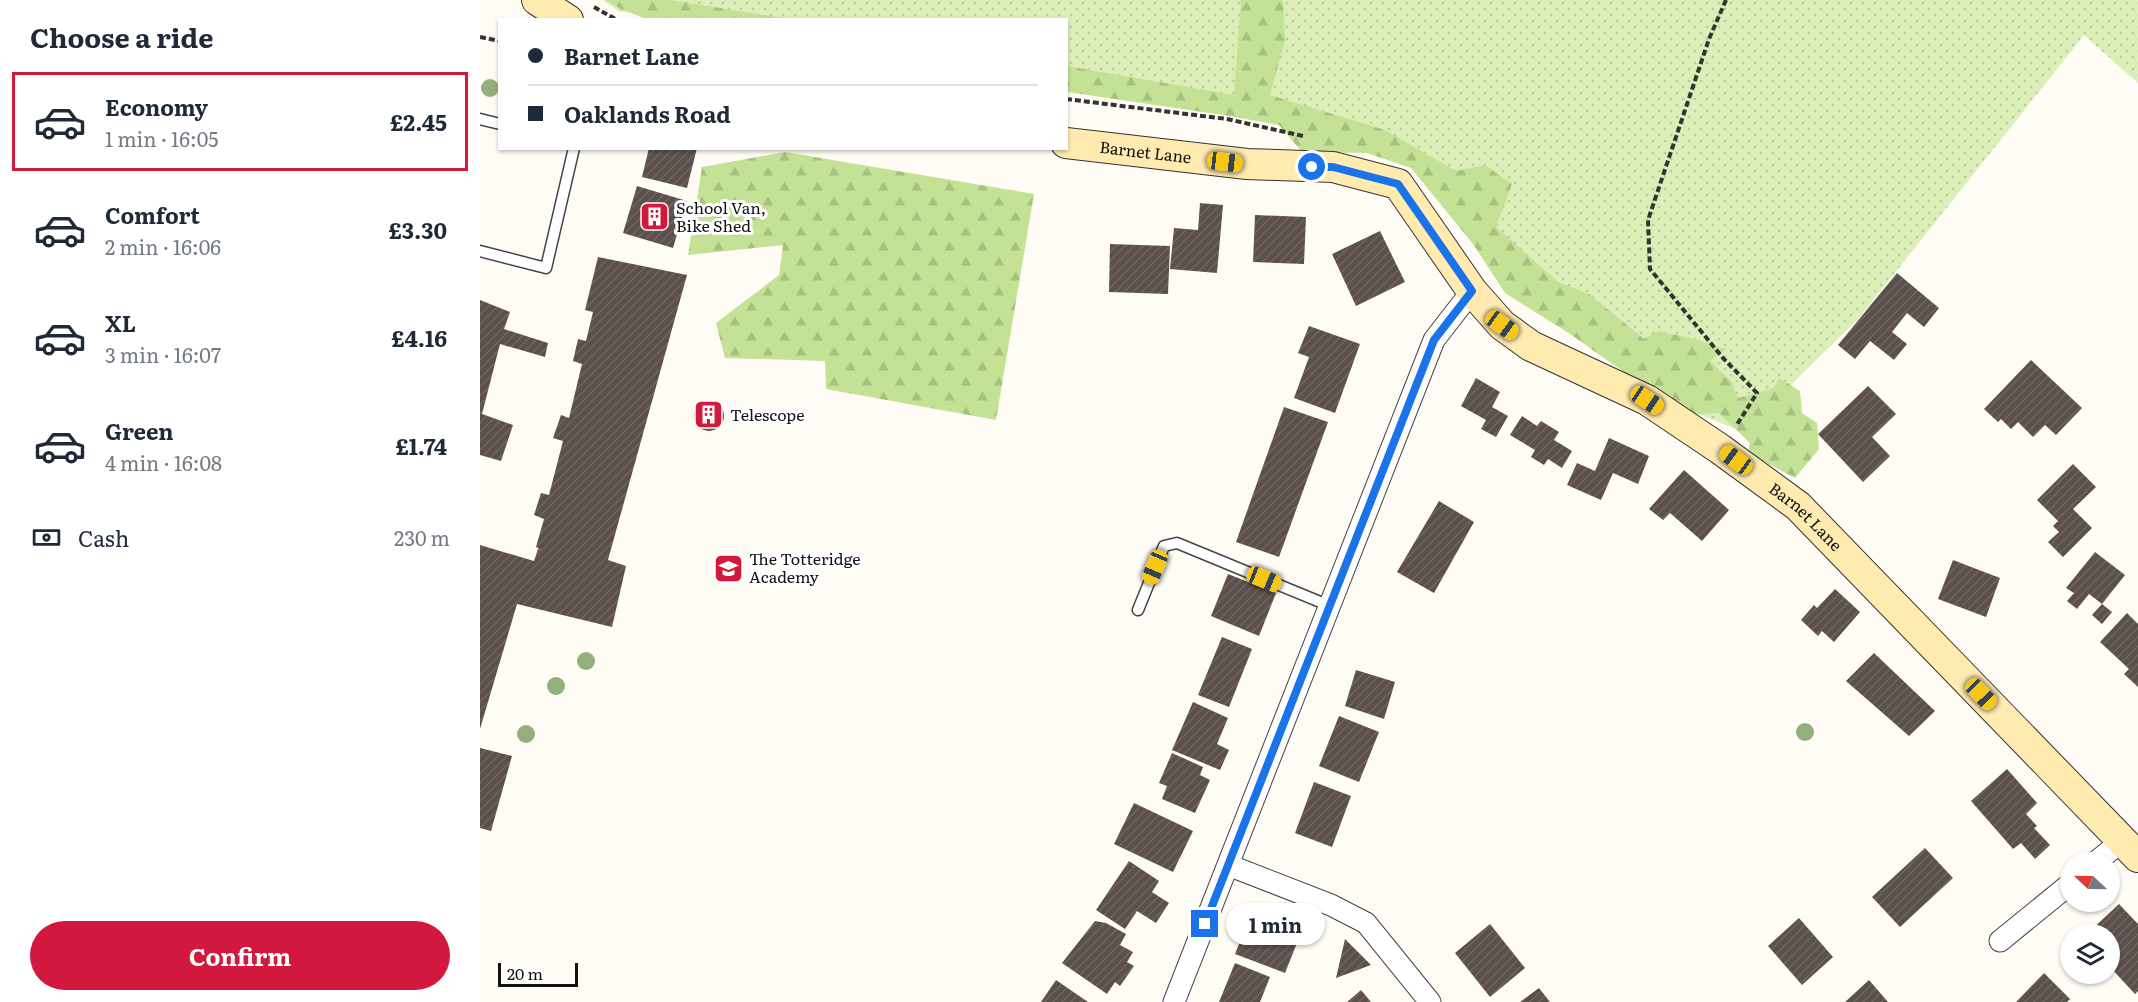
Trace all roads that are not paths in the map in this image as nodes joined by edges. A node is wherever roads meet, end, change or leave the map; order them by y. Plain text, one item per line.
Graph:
1 (537, 0) edge
2 (578, 12) edge
3 (480, 119) edge
4 (498, 124) edge
5 (1068, 143) edge
6 (574, 150) edge
7 (480, 251) edge
8 (1472, 291) junction
9 (1330, 606) junction
10 (1138, 610) dead end
11 (2131, 849) edge
12 (1228, 865) junction
13 (2060, 892) edge
14 (2000, 941) dead end
15 (1174, 1002) edge
16 (1430, 1002) edge

1 - 2 street
3 - 4 lane
5 - 8 street, Barnet Lane
6 - 7 lane
8 - 9 street
8 - 11 street, Barnet Lane
9 - 10 lane
9 - 12 street
12 - 15 street
12 - 16 street
13 - 14 street

